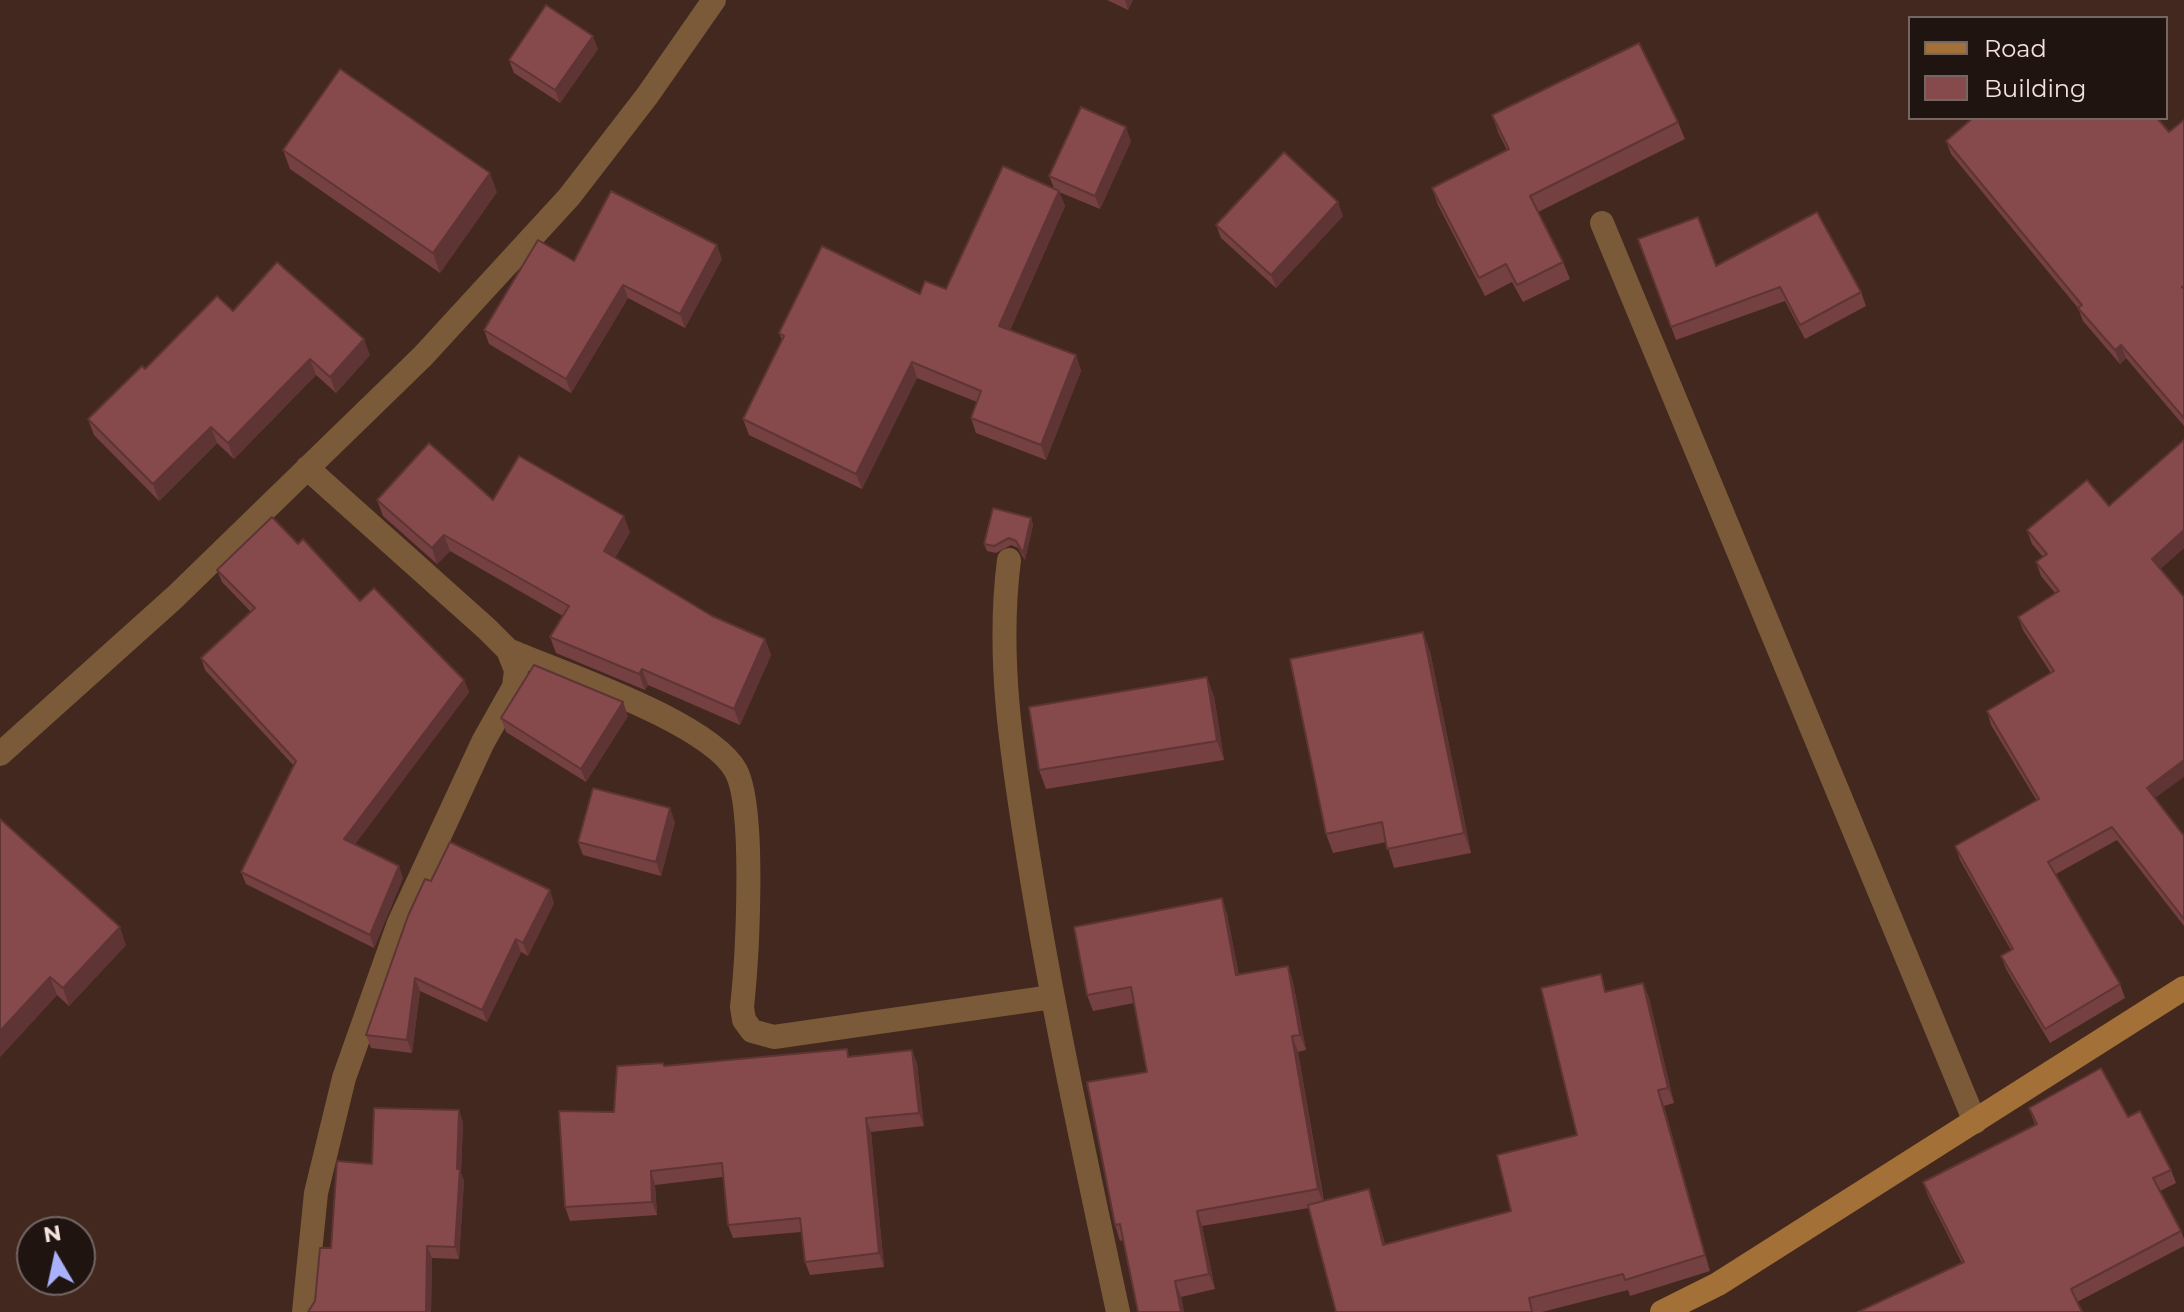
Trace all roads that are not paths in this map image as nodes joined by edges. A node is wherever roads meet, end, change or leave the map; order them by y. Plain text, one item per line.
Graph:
1 (714, 0) edge
2 (1602, 223) dead end
3 (307, 468) junction
4 (1009, 560) dead end
5 (508, 650) junction
6 (0, 754) edge
7 (2184, 988) edge
8 (1052, 997) junction
9 (1975, 1122) junction
10 (304, 1312) edge
11 (1118, 1312) edge
12 (1662, 1312) edge

1 - 3 street
2 - 9 street
3 - 5 street
3 - 6 street
4 - 8 street
5 - 8 street
5 - 10 street
7 - 9 street
8 - 11 street
9 - 12 street

